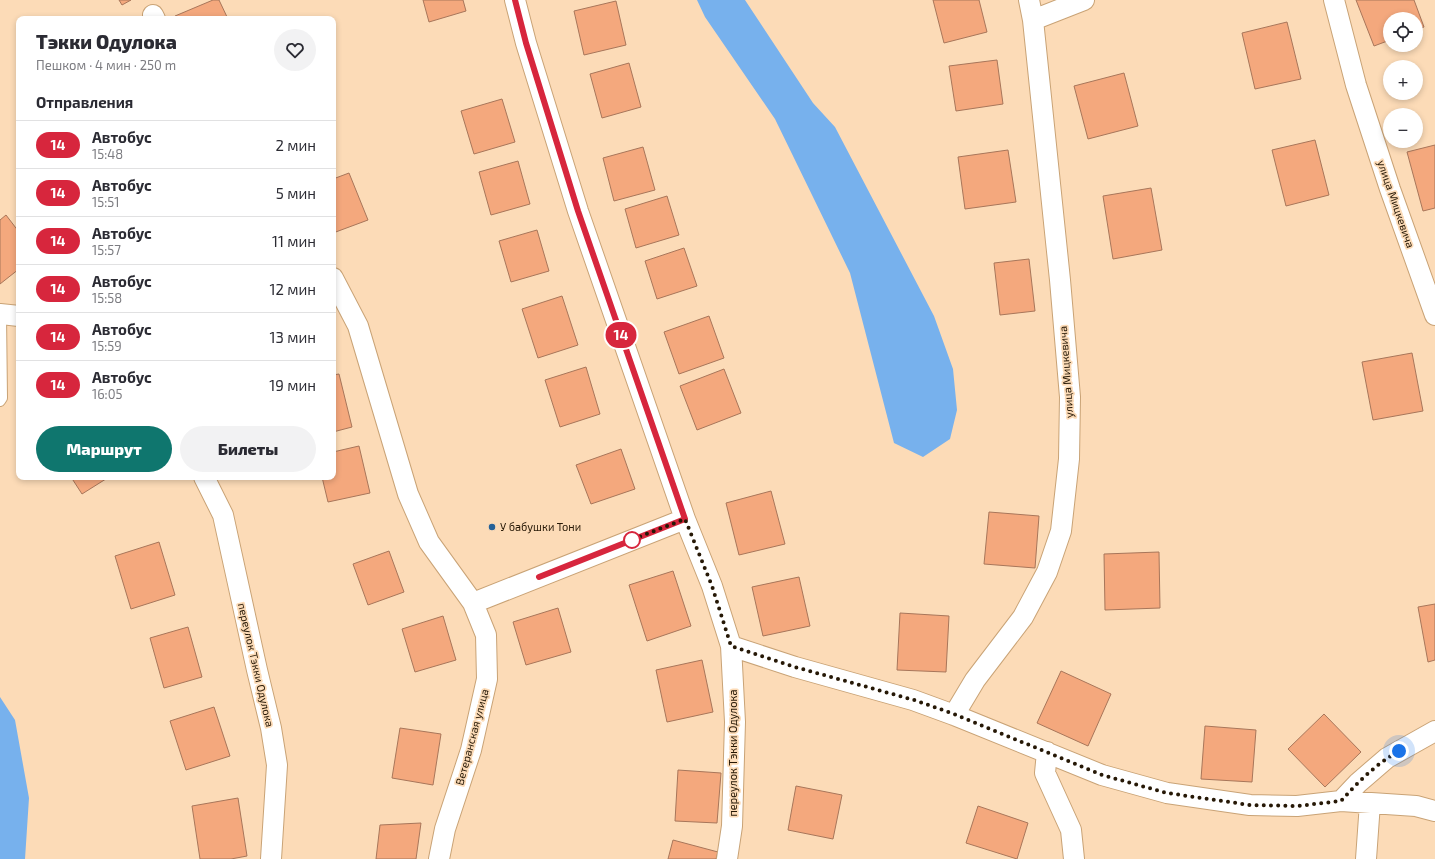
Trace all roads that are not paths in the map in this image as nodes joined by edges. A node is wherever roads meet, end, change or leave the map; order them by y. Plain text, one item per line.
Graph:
1 (515, 0) edge
2 (1029, 0) edge
3 (1084, 0) edge
4 (1334, 0) edge
5 (1033, 20) junction
6 (336, 284) edge
7 (7, 315) edge
8 (1435, 315) edge
9 (0, 401) edge
10 (205, 480) edge
11 (685, 519) junction
12 (473, 603) junction
13 (731, 646) junction
14 (954, 714) junction
15 (1435, 731) edge
16 (1047, 752) junction
17 (1341, 801) junction
18 (1370, 803) junction
19 (1435, 811) edge
20 (271, 859) edge
21 (439, 859) edge
22 (727, 859) edge
23 (1074, 859) edge
24 (1366, 859) edge

1 - 11 street, переулок Тэкки Одулока
2 - 5 street, улица Мицкевича
3 - 5 street
4 - 8 street, улица Мицкевича
5 - 14 street, улица Мицкевича
6 - 12 street
7 - 9 lane
10 - 20 street, переулок Тэкки Одулока
11 - 12 street
11 - 13 street, переулок Тэкки Одулока
12 - 21 street, Ветеранская улица
13 - 14 street
13 - 22 street, переулок Тэкки Одулока
14 - 16 street
15 - 17 street
16 - 17 street
16 - 23 street
17 - 18 street
18 - 19 street
18 - 24 street

